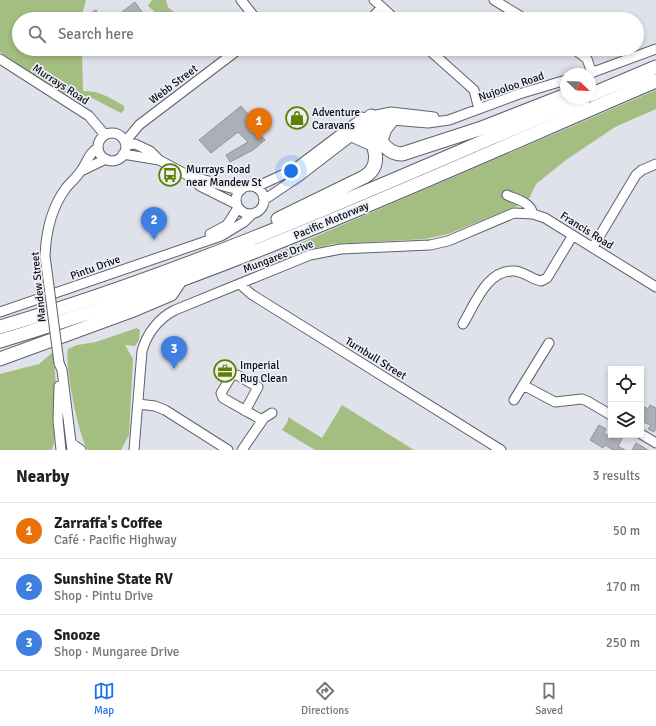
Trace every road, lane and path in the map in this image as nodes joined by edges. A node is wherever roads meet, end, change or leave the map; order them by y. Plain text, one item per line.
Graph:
1 (241, 0) edge
2 (374, 0) edge
3 (494, 0) edge
4 (382, 7) junction
5 (250, 12) edge
6 (377, 12) edge
7 (387, 12) edge
8 (514, 12) edge
9 (656, 49) edge
10 (644, 53) edge
11 (229, 56) edge
12 (436, 56) edge
13 (583, 56) edge
14 (637, 56) edge
15 (0, 59) edge
16 (589, 68) edge
17 (652, 69) edge
18 (596, 71) edge
19 (656, 81) edge
20 (560, 82) edge
21 (596, 84) edge
22 (596, 92) edge
23 (560, 97) edge
24 (570, 104) edge
25 (479, 109) junction
26 (463, 115) junction
27 (392, 120) junction
28 (368, 121) junction
29 (105, 135) junction
30 (352, 135) junction
31 (377, 142) junction
32 (125, 143) junction
33 (98, 148) junction
34 (123, 154) junction
35 (106, 159) junction
36 (159, 160) junction
37 (656, 164) edge
38 (81, 171) junction
39 (191, 177) junction
40 (256, 187) junction
41 (240, 190) junction
42 (507, 195) dead end
43 (264, 200) junction
44 (237, 206) junction
45 (534, 214) junction
46 (251, 215) junction
47 (259, 235) junction
48 (573, 235) junction
49 (198, 242) junction
50 (592, 247) junction
51 (180, 281) junction
52 (240, 284) junction
53 (656, 287) edge
54 (0, 312) edge
55 (463, 324) dead end
56 (0, 327) edge
57 (0, 341) edge
58 (549, 343) dead end
59 (0, 359) edge
60 (60, 363) junction
61 (523, 385) junction
62 (514, 400) dead end
63 (138, 404) junction
64 (245, 411) dead end
65 (272, 413) dead end
66 (608, 413) edge
67 (262, 420) junction
68 (644, 436) edge
69 (656, 443) edge
70 (134, 446) edge
71 (71, 447) edge
72 (59, 448) edge
73 (81, 450) edge
74 (127, 450) edge
75 (228, 450) edge
76 (242, 450) edge
77 (501, 450) edge

1 - 5 street
2 - 4 street
3 - 8 street
4 - 6 street
4 - 7 street
9 - 10 street
11 - 32 street, Webb Street
12 - 25 street
13 - 16 street
14 - 18 street
15 - 29 street, Murrays Road
17 - 21 highway
17 - 22 highway
19 - 51 highway, Pacific Motorway
20 - 25 street, Nujooloo Road
23 - 31 highway
24 - 47 highway, Pacific Motorway
25 - 26 street, Nujooloo Road
26 - 27 street
26 - 28 street
27 - 28 street
27 - 31 highway
28 - 30 street
28 - 31 highway
28 - 40 street
29 - 32 street
29 - 33 street
30 - 31 highway
30 - 43 street
31 - 47 highway
32 - 34 street
32 - 36 street
33 - 35 street
33 - 38 street, Mandew Street
34 - 35 street
34 - 36 street
35 - 38 street, Mandew Street
36 - 39 street
37 - 50 street
38 - 60 street, Mandew Street, bridge
39 - 41 street
39 - 44 street
40 - 41 street
40 - 43 street
41 - 44 street
42 - 45 street, Francis Road
43 - 46 street
44 - 46 street
44 - 49 street, Pintu Drive
45 - 48 street, Francis Road
45 - 52 street, Mungaree Drive
46 - 49 street, Pintu Drive
47 - 56 highway, Pacific Motorway
48 - 50 street, Francis Road
48 - 55 street
49 - 54 street, Pintu Drive
50 - 53 street, Francis Road
51 - 57 highway, Pacific Motorway
51 - 59 highway
52 - 63 street, Mungaree Drive
52 - 77 street, Turnbull Street
58 - 61 street
60 - 71 street, Mandew Street
60 - 72 street, Mandew Street
61 - 62 street
61 - 66 street
63 - 70 street, Mungaree Drive
63 - 75 street
64 - 67 street
65 - 67 street
67 - 76 street
68 - 69 street
70 - 74 street, Mungaree Drive
71 - 73 street

